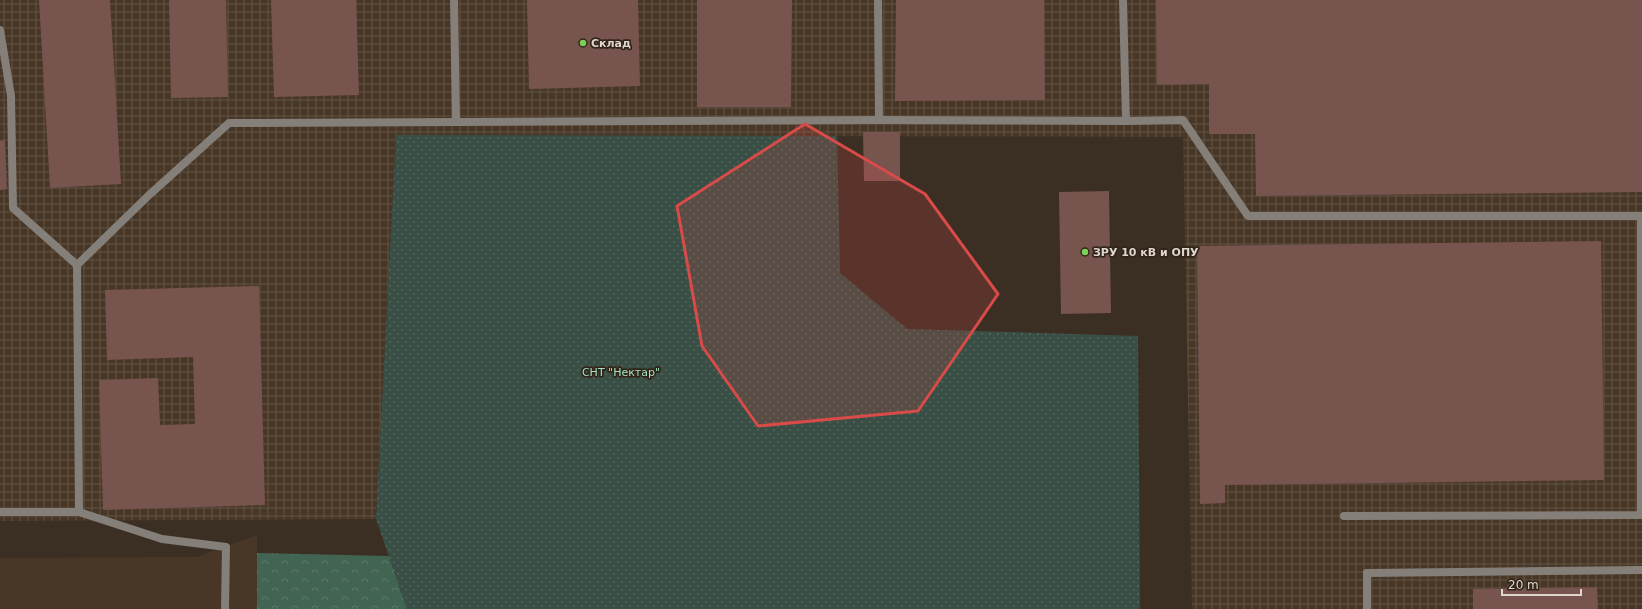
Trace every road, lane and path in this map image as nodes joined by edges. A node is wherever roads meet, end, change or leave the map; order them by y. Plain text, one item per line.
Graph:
1 (454, 0) edge
2 (878, 0) edge
3 (1123, 0) edge
4 (0, 30) edge
5 (879, 120) junction
6 (456, 121) junction
7 (1126, 121) junction
8 (1642, 216) edge
9 (77, 265) junction
10 (0, 512) edge
11 (79, 512) junction
12 (1344, 516) dead end
13 (1642, 570) edge
14 (225, 609) edge
15 (1367, 609) edge

1 - 6 street
2 - 5 street
3 - 7 street
4 - 9 street
5 - 6 street
5 - 7 street
6 - 9 street
7 - 8 street
8 - 12 street
9 - 11 street
10 - 11 street
11 - 14 street
13 - 15 street

